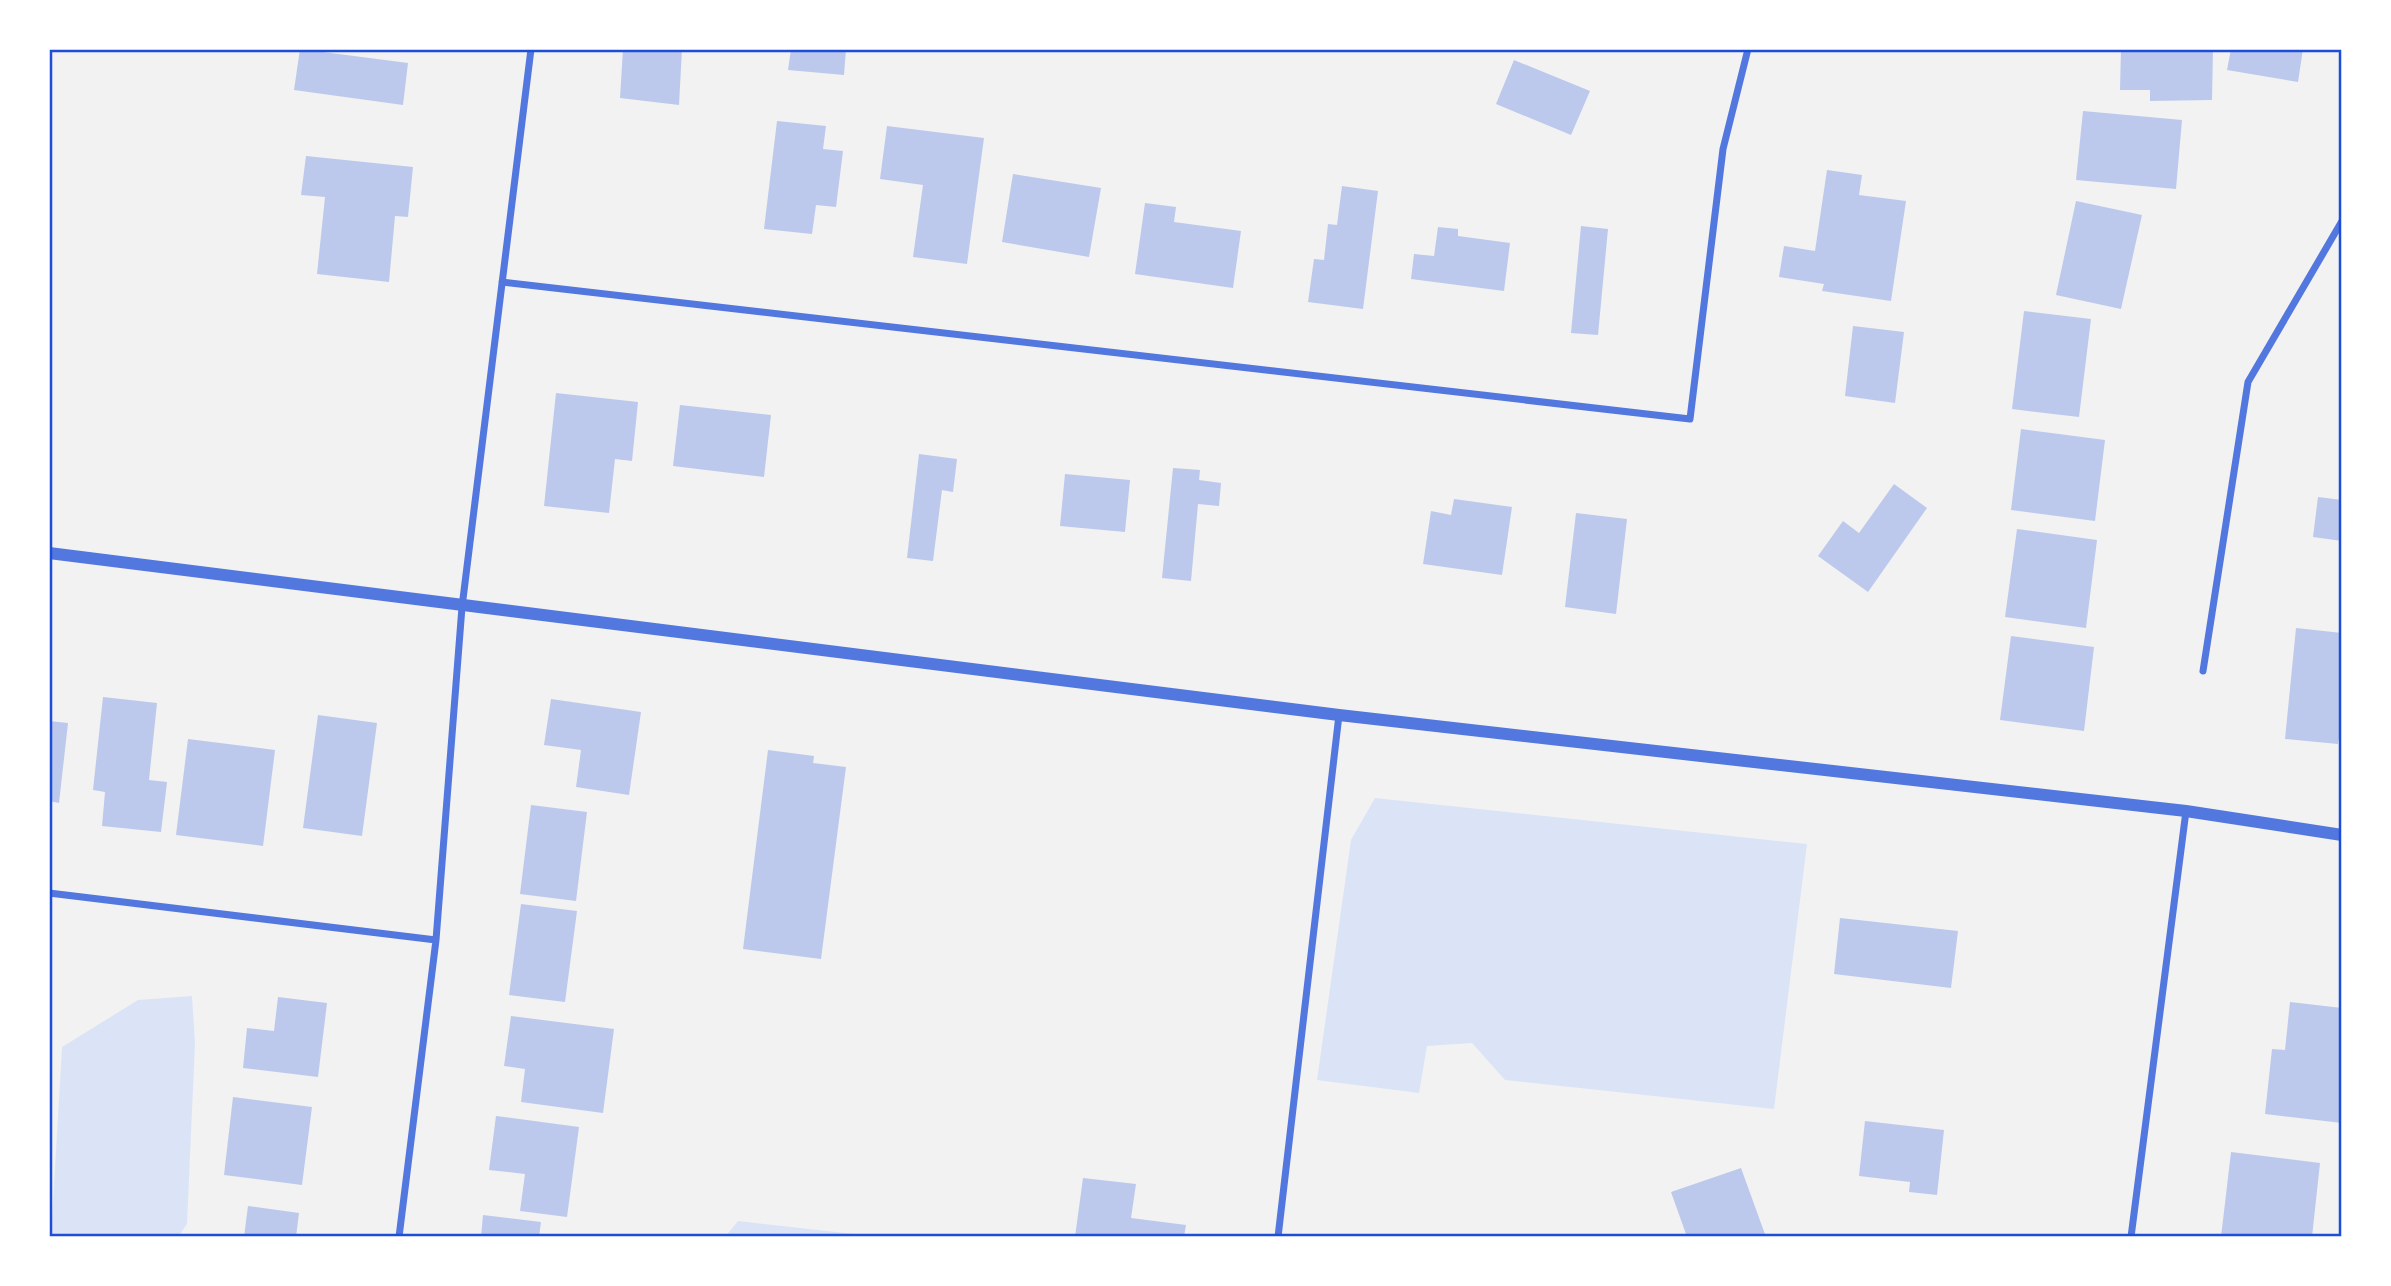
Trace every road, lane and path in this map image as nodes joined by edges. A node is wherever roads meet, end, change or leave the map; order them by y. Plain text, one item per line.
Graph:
1 (531, 49) edge
2 (1748, 49) edge
3 (2342, 221) edge
4 (502, 282) junction
5 (49, 553) edge
6 (462, 607) junction
7 (2203, 671) dead end
8 (1339, 715) junction
9 (2186, 811) junction
10 (2342, 835) edge
11 (49, 893) edge
12 (436, 940) junction
13 (399, 1237) edge
14 (1278, 1237) edge
15 (2131, 1237) edge

1 - 4 street
2 - 4 street
3 - 7 street
4 - 6 street
5 - 6 street
6 - 8 street
6 - 12 street
8 - 9 street
8 - 14 street
9 - 10 street
9 - 15 street
11 - 12 street
12 - 13 street

